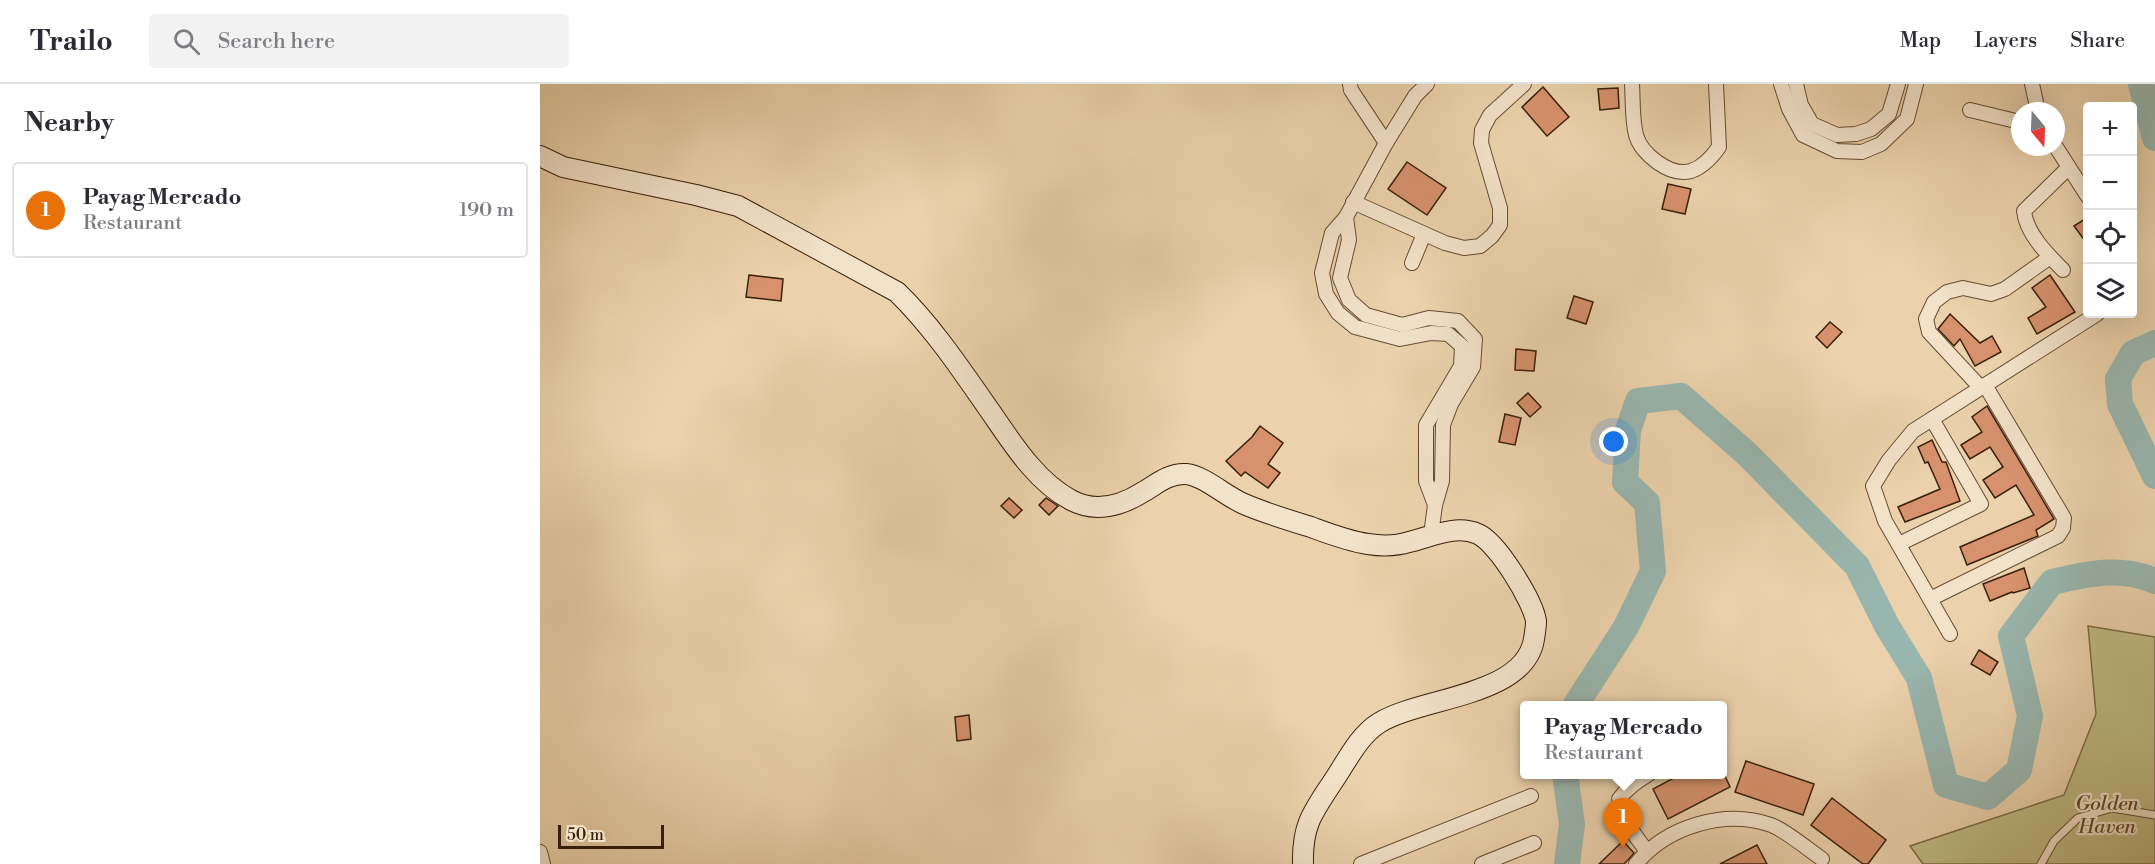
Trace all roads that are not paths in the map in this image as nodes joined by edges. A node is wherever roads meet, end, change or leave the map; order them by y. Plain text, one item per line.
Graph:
1 (1350, 84) edge
2 (1427, 84) edge
3 (1524, 84) edge
4 (1632, 84) edge
5 (1716, 84) edge
6 (1781, 84) edge
7 (1796, 84) edge
8 (1898, 84) edge
9 (1916, 84) edge
10 (2032, 84) edge
11 (2036, 102) edge
12 (1970, 110) dead end
13 (2011, 120) edge
14 (1386, 142) junction
15 (540, 156) edge
16 (2061, 156) edge
17 (2068, 168) junction
18 (2083, 190) edge
19 (1353, 202) junction
20 (1346, 217) junction
21 (1424, 234) junction
22 (2050, 257) junction
23 (1412, 263) dead end
24 (2063, 270) dead end
25 (2091, 318) edge
26 (1982, 386) junction
27 (1932, 418) junction
28 (1426, 425) junction
29 (1443, 425) junction
30 (1435, 505) junction
31 (1431, 535) junction
32 (1899, 544) junction
33 (1930, 599) junction
34 (1950, 634) dead end
35 (1638, 779) edge
36 (1531, 796) dead end
37 (2155, 815) edge
38 (1534, 843) dead end
39 (1647, 851) junction
40 (540, 852) edge
41 (1822, 859) dead end
42 (543, 864) edge
43 (1303, 864) edge
44 (1361, 864) edge
45 (1482, 864) edge
46 (1636, 864) edge
47 (2041, 864) edge

1 - 14 street
2 - 14 street
3 - 21 street
4 - 5 street
6 - 9 street
7 - 8 street
10 - 11 street
12 - 13 street
14 - 19 street
15 - 31 main road
16 - 17 street
17 - 18 street
17 - 22 street
19 - 20 street
19 - 21 street
20 - 28 street
20 - 29 street
21 - 23 street
22 - 24 street
22 - 26 street
25 - 26 street
26 - 27 street
26 - 33 street
27 - 32 street
27 - 32 street
28 - 29 street
28 - 30 street
29 - 30 street
30 - 31 street
31 - 43 main road
32 - 33 street
33 - 34 street
35 - 39 street
36 - 44 street
37 - 47 lane
38 - 45 street
39 - 41 street
39 - 46 street
40 - 42 street

